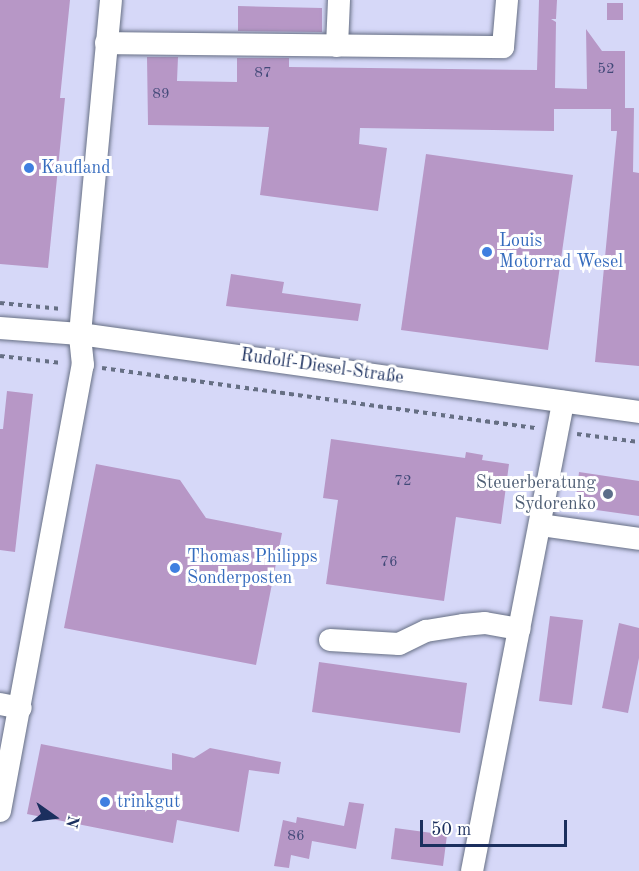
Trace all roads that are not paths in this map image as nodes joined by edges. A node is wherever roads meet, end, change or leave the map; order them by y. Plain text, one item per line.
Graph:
1 (111, 0) edge
2 (339, 0) edge
3 (507, 0) edge
4 (106, 43) junction
5 (337, 46) junction
6 (0, 328) edge
7 (80, 334) junction
8 (563, 402) junction
9 (639, 412) edge
10 (540, 525) junction
11 (639, 539) edge
12 (519, 629) junction
13 (330, 640) dead end
14 (10, 706) edge
15 (0, 811) edge
16 (472, 871) edge

1 - 4 street
2 - 5 street
3 - 5 street
4 - 5 street
4 - 7 street
6 - 7 street, Rudolf-Diesel-Straße
7 - 8 street, Rudolf-Diesel-Straße
7 - 14 street
8 - 9 street, Rudolf-Diesel-Straße
8 - 10 street
10 - 11 street
10 - 12 street
12 - 13 street
12 - 16 street
14 - 15 street

